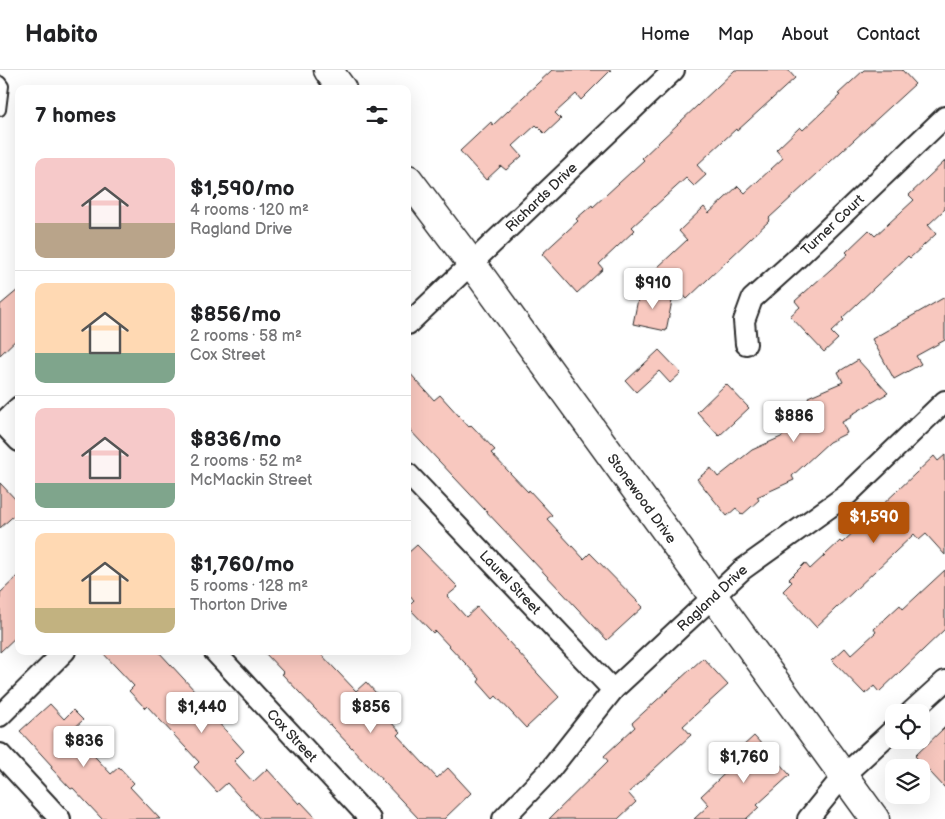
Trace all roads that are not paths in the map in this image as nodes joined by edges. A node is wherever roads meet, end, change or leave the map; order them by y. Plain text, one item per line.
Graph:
1 (328, 70) edge
2 (674, 70) edge
3 (0, 82) edge
4 (339, 85) edge
5 (0, 110) edge
6 (945, 117) edge
7 (411, 183) edge
8 (472, 264) junction
9 (411, 321) edge
10 (746, 344) dead end
11 (945, 401) edge
12 (15, 411) edge
13 (1, 424) edge
14 (15, 437) edge
15 (411, 477) edge
16 (714, 596) junction
17 (61, 655) edge
18 (218, 655) edge
19 (945, 681) edge
20 (613, 690) junction
21 (920, 704) edge
22 (0, 716) edge
23 (885, 737) edge
24 (0, 754) edge
25 (843, 776) junction
26 (60, 819) edge
27 (370, 819) edge
28 (503, 819) edge
29 (808, 819) edge
30 (875, 819) edge

1 - 4 street
2 - 8 street, Richards Drive
3 - 5 lane
6 - 10 street, Turner Court
7 - 8 street, Stonewood Drive
8 - 9 street, Richards Drive
8 - 16 street, Stonewood Drive
11 - 16 street, Ragland Drive
12 - 13 street
13 - 14 street
15 - 20 street, Laurel Street
16 - 20 street, Ragland Drive
16 - 25 street, Stonewood Drive
17 - 22 street
18 - 27 street, Cox Street
19 - 21 street
20 - 28 street, Ragland Drive
23 - 25 street
24 - 26 street
25 - 29 street
25 - 30 street, Stonewood Drive

